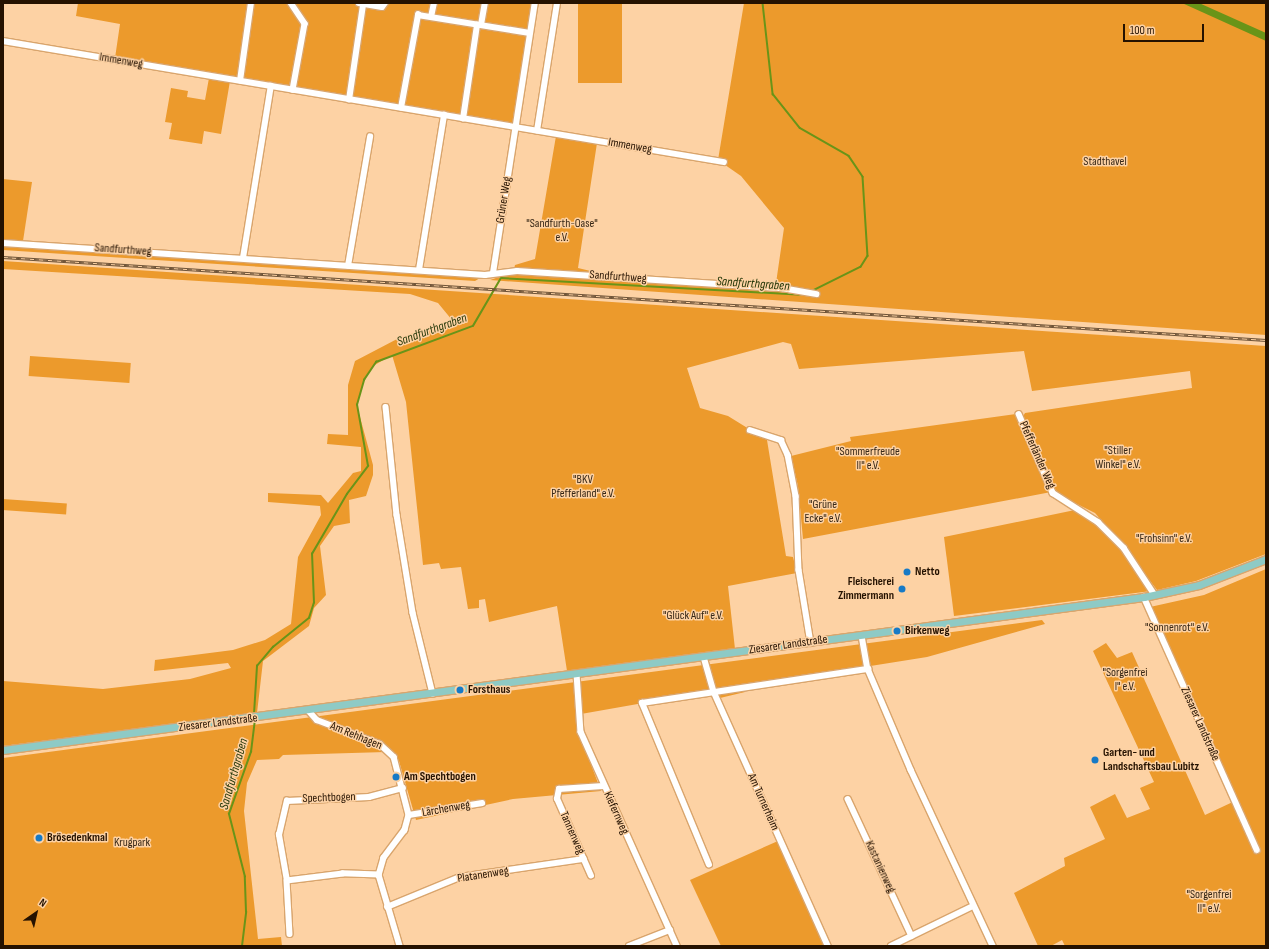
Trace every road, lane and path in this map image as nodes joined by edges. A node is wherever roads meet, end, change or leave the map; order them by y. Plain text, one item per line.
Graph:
1 (251, 3) edge
2 (291, 3) edge
3 (385, 3) edge
4 (434, 3) edge
5 (485, 3) edge
6 (535, 3) edge
7 (557, 3) edge
8 (361, 4) edge
9 (431, 17) junction
10 (479, 25) junction
11 (530, 33) junction
12 (3, 41) edge
13 (240, 81) junction
14 (271, 86) junction
15 (293, 90) junction
16 (349, 100) junction
17 (401, 108) junction
18 (444, 116) junction
19 (463, 119) junction
20 (515, 127) junction
21 (537, 131) junction
22 (370, 136) dead end
23 (724, 162) dead end
24 (3, 243) edge
25 (243, 258) junction
26 (348, 266) junction
27 (419, 270) junction
28 (493, 273) junction
29 (816, 294) dead end
30 (386, 407) dead end
31 (1019, 414) dead end
32 (750, 430) dead end
33 (1266, 559) edge
34 (1155, 595) junction
35 (1144, 597) junction
36 (862, 636) junction
37 (810, 642) junction
38 (704, 657) junction
39 (868, 669) junction
40 (577, 674) junction
41 (714, 692) junction
42 (433, 694) junction
43 (309, 711) junction
44 (3, 750) edge
45 (603, 786) junction
46 (403, 788) junction
47 (848, 799) dead end
48 (482, 802) dead end
49 (409, 815) junction
50 (1257, 850) dead end
51 (584, 859) junction
52 (708, 865) dead end
53 (379, 875) junction
54 (591, 876) dead end
55 (287, 881) junction
56 (973, 906) junction
57 (387, 907) junction
58 (670, 930) junction
59 (290, 934) dead end
60 (912, 936) junction
61 (400, 946) edge
62 (629, 946) edge
63 (677, 946) edge
64 (828, 946) edge
65 (891, 946) edge
66 (993, 946) edge

1 - 13 street
2 - 15 street
3 - 8 street
4 - 9 street
5 - 10 street
6 - 11 street
7 - 21 street
8 - 16 street
9 - 10 street
9 - 17 street
10 - 11 street
10 - 19 street
11 - 20 street
12 - 13 street, Immenweg
13 - 14 street, Immenweg
14 - 15 street, Immenweg
14 - 25 street
15 - 16 street, Immenweg
16 - 17 street, Immenweg
17 - 18 street, Immenweg
18 - 19 street, Immenweg
18 - 27 street
19 - 20 street, Immenweg
20 - 21 street, Immenweg
20 - 28 street, Grüner Weg
21 - 23 street, Immenweg
22 - 26 street
24 - 25 street, Sandfurthweg
25 - 26 street, Sandfurthweg
26 - 27 street, Sandfurthweg
27 - 28 street, Sandfurthweg
28 - 29 street, Sandfurthweg
30 - 42 street
31 - 34 street, Pfefferländer Weg
32 - 37 street
33 - 34 main road, Ziesarer Landstraße
34 - 35 main road, Ziesarer Landstraße
35 - 36 main road, Ziesarer Landstraße
35 - 50 street, Ziesarer Landstraße
36 - 37 main road, Ziesarer Landstraße
36 - 39 street
37 - 38 main road, Ziesarer Landstraße
38 - 40 main road, Ziesarer Landstraße
38 - 41 street, Am Turnerheim
39 - 41 street
39 - 56 street
40 - 42 main road, Ziesarer Landstraße
40 - 45 street, Kiefernweg
41 - 52 street
41 - 64 street, Am Turnerheim
42 - 43 main road, Ziesarer Landstraße
43 - 44 main road, Ziesarer Landstraße
43 - 46 street, Am Rehhagen
45 - 51 street, Tannenweg
45 - 58 street, Kiefernweg
46 - 49 street, Am Rehhagen
46 - 55 street, Spechtbogen
47 - 60 street, Kastanienweg
48 - 49 street, Lärchenweg
49 - 53 street
51 - 54 street, Tannenweg
51 - 57 street, Platanenweg
53 - 55 street
53 - 57 street
55 - 59 street, Spechtbogen
56 - 60 street
56 - 66 street
57 - 61 street
58 - 62 street
58 - 63 street, Kiefernweg
60 - 65 street

